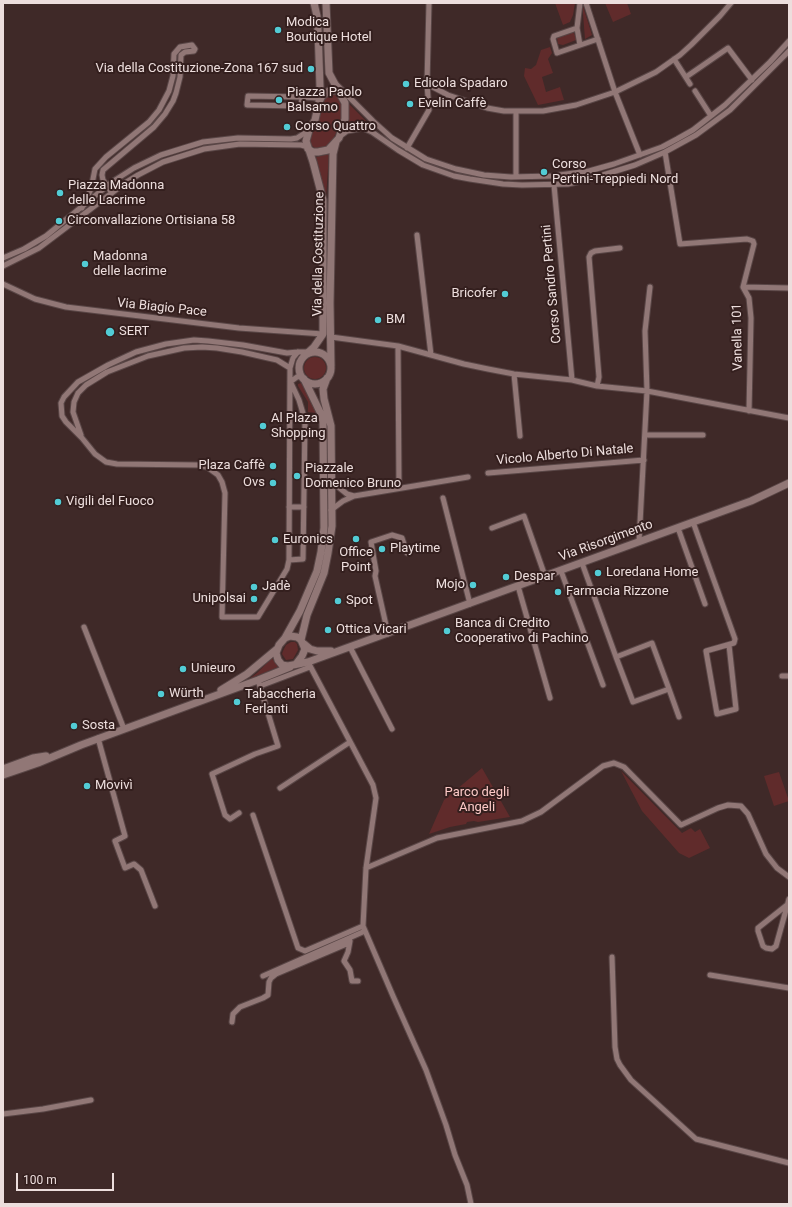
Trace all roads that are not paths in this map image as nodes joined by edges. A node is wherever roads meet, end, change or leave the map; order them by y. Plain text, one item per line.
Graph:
1 (314, 3) edge
2 (326, 3) edge
3 (429, 3) edge
4 (580, 3) edge
5 (586, 3) edge
6 (731, 3) edge
7 (577, 28) junction
8 (598, 39) junction
9 (789, 41) edge
10 (580, 45) junction
11 (178, 49) junction
12 (789, 51) edge
13 (182, 54) junction
14 (674, 59) junction
15 (686, 77) junction
16 (331, 78) junction
17 (752, 80) junction
18 (427, 84) junction
19 (690, 84) dead end
20 (695, 91) dead end
21 (615, 92) junction
22 (340, 93) junction
23 (302, 97) junction
24 (350, 99) junction
25 (319, 100) junction
26 (516, 112) junction
27 (711, 116) junction
28 (373, 121) junction
29 (363, 128) junction
30 (309, 130) junction
31 (337, 140) junction
32 (203, 142) junction
33 (308, 148) junction
34 (407, 148) junction
35 (204, 149) junction
36 (665, 152) junction
37 (640, 155) junction
38 (516, 177) junction
39 (103, 180) junction
40 (112, 182) junction
41 (92, 184) junction
42 (554, 185) junction
43 (107, 186) junction
44 (112, 193) junction
45 (98, 194) junction
46 (102, 201) junction
47 (82, 208) junction
48 (417, 235) dead end
49 (620, 248) dead end
50 (3, 258) edge
51 (3, 266) edge
52 (3, 284) edge
53 (650, 286) dead end
54 (744, 287) junction
55 (789, 288) edge
56 (323, 334) junction
57 (331, 337) junction
58 (398, 346) junction
59 (306, 353) junction
60 (431, 355) junction
61 (331, 366) junction
62 (290, 370) junction
63 (514, 374) junction
64 (301, 377) junction
65 (327, 378) junction
66 (572, 380) junction
67 (290, 382) junction
68 (597, 386) junction
69 (647, 391) junction
70 (749, 411) junction
71 (789, 418) edge
72 (645, 435) junction
73 (703, 435) dead end
74 (520, 436) dead end
75 (82, 438) junction
76 (644, 460) junction
77 (488, 473) dead end
78 (468, 477) dead end
79 (331, 481) junction
80 (789, 483) edge
81 (400, 488) junction
82 (354, 496) junction
83 (443, 498) dead end
84 (289, 507) junction
85 (304, 507) junction
86 (332, 510) junction
87 (693, 522) junction
88 (492, 528) dead end
89 (678, 528) junction
90 (639, 542) junction
91 (407, 553) dead end
92 (289, 560) junction
93 (582, 563) junction
94 (561, 571) junction
95 (545, 576) junction
96 (518, 586) junction
97 (470, 604) junction
98 (705, 604) dead end
99 (84, 627) dead end
100 (388, 634) junction
101 (285, 638) junction
102 (302, 642) junction
103 (729, 645) junction
104 (350, 648) junction
105 (277, 649) junction
106 (339, 650) junction
107 (616, 657) junction
108 (294, 665) junction
109 (309, 665) junction
110 (782, 676) dead end
111 (789, 676) edge
112 (259, 683) junction
113 (602, 685) dead end
114 (669, 689) junction
115 (550, 698) dead end
116 (197, 702) junction
117 (679, 717) dead end
118 (124, 729) junction
119 (392, 729) dead end
120 (98, 738) junction
121 (350, 742) junction
122 (60, 753) junction
123 (3, 769) edge
124 (3, 775) edge
125 (280, 788) dead end
126 (239, 813) dead end
127 (253, 815) dead end
128 (366, 868) junction
129 (789, 877) edge
130 (789, 899) edge
131 (787, 905) junction
132 (155, 906) dead end
133 (364, 928) junction
134 (352, 937) junction
135 (349, 943) junction
136 (612, 956) dead end
137 (710, 975) dead end
138 (263, 976) dead end
139 (358, 981) dead end
140 (789, 988) edge
141 (232, 1022) dead end
142 (91, 1100) dead end
143 (3, 1114) edge
144 (789, 1163) edge
145 (470, 1204) edge

1 - 25 main road
2 - 16 main road
3 - 18 street
4 - 7 street
5 - 8 street
6 - 14 street
7 - 10 street
7 - 10 street
8 - 10 street
8 - 21 street
9 - 17 street
11 - 13 street
11 - 13 street
11 - 41 street
12 - 36 street
13 - 39 street
14 - 15 street
14 - 21 street
15 - 17 street
15 - 19 street
16 - 22 main road, Via della Costituzione
16 - 24 street
17 - 27 street
18 - 26 street
18 - 34 street
20 - 27 street
21 - 26 street
21 - 37 street
22 - 24 street
22 - 25 main road
22 - 31 main road, Via della Costituzione
23 - 23 street
23 - 25 street
24 - 28 street
25 - 30 main road
26 - 38 street
27 - 37 street
28 - 29 street
28 - 34 street
29 - 31 street
29 - 42 street
30 - 32 street
30 - 33 main road
31 - 33 main road
31 - 57 main road, Via della Costituzione
32 - 35 street
32 - 40 street
33 - 35 street
33 - 56 main road, Via della Costituzione
34 - 38 street
35 - 44 street
36 - 42 street
36 - 54 street, Vanella 101
37 - 38 street
39 - 40 street
39 - 41 street
39 - 43 street
40 - 43 street
41 - 45 street
41 - 47 street
42 - 66 street, Corso Sandro Pertini
43 - 44 street
43 - 45 street
44 - 46 street
45 - 46 street
45 - 47 street
46 - 51 street
47 - 50 street
48 - 60 street
49 - 68 street
52 - 56 street, Via Biagio Pace
53 - 69 street
54 - 55 street
54 - 70 street, Vanella 101
56 - 59 main road, Via della Costituzione
57 - 58 street
57 - 61 main road, Via della Costituzione
58 - 60 street
58 - 81 street
59 - 61 main road
59 - 62 street
59 - 64 main road
59 - 75 street
60 - 63 street
61 - 65 main road
62 - 64 street
62 - 67 street
62 - 75 street
63 - 66 street
63 - 74 street
64 - 65 main road
64 - 67 street
64 - 101 main road
65 - 79 main road
66 - 68 street
67 - 84 street
67 - 85 street
68 - 69 street
69 - 70 street
69 - 72 street
70 - 71 street
72 - 73 street
72 - 76 street
75 - 92 street
76 - 77 street, Vicolo Alberto Di Natale
76 - 90 street
78 - 81 street
79 - 82 street
79 - 86 main road
80 - 87 main road, Via Risorgimento
81 - 82 street
82 - 86 street
83 - 97 street
84 - 85 street
84 - 92 street
85 - 92 street
86 - 102 main road
87 - 89 main road, Via Risorgimento
87 - 103 street
88 - 95 street
89 - 90 main road, Via Risorgimento
89 - 98 street
90 - 93 main road, Via Risorgimento
91 - 100 street
93 - 94 main road, Via Risorgimento
93 - 107 street
94 - 95 main road, Via Risorgimento
94 - 113 street
95 - 96 main road, Via Risorgimento
96 - 97 main road, Via Risorgimento
96 - 115 street
97 - 100 main road, Via Risorgimento
99 - 118 street
100 - 104 main road, Via Risorgimento
101 - 102 main road
101 - 105 main road
102 - 106 main road
102 - 108 main road
103 - 103 street
104 - 106 main road, Via Risorgimento
104 - 119 street
105 - 108 main road
105 - 116 main road
106 - 109 main road
107 - 114 street
107 - 114 street
108 - 109 main road
108 - 112 main road
109 - 112 street
109 - 121 street
110 - 111 street
112 - 116 main road
112 - 126 street
114 - 117 street
116 - 118 main road
118 - 120 main road
120 - 122 main road
120 - 132 street
121 - 125 street
121 - 128 street
122 - 123 main road
122 - 124 main road
127 - 133 street
128 - 129 street
128 - 133 street
130 - 131 street
131 - 131 street
133 - 134 street
133 - 145 street
134 - 135 street
134 - 138 street
135 - 139 street
135 - 141 street
136 - 144 street
137 - 140 street
142 - 143 street

